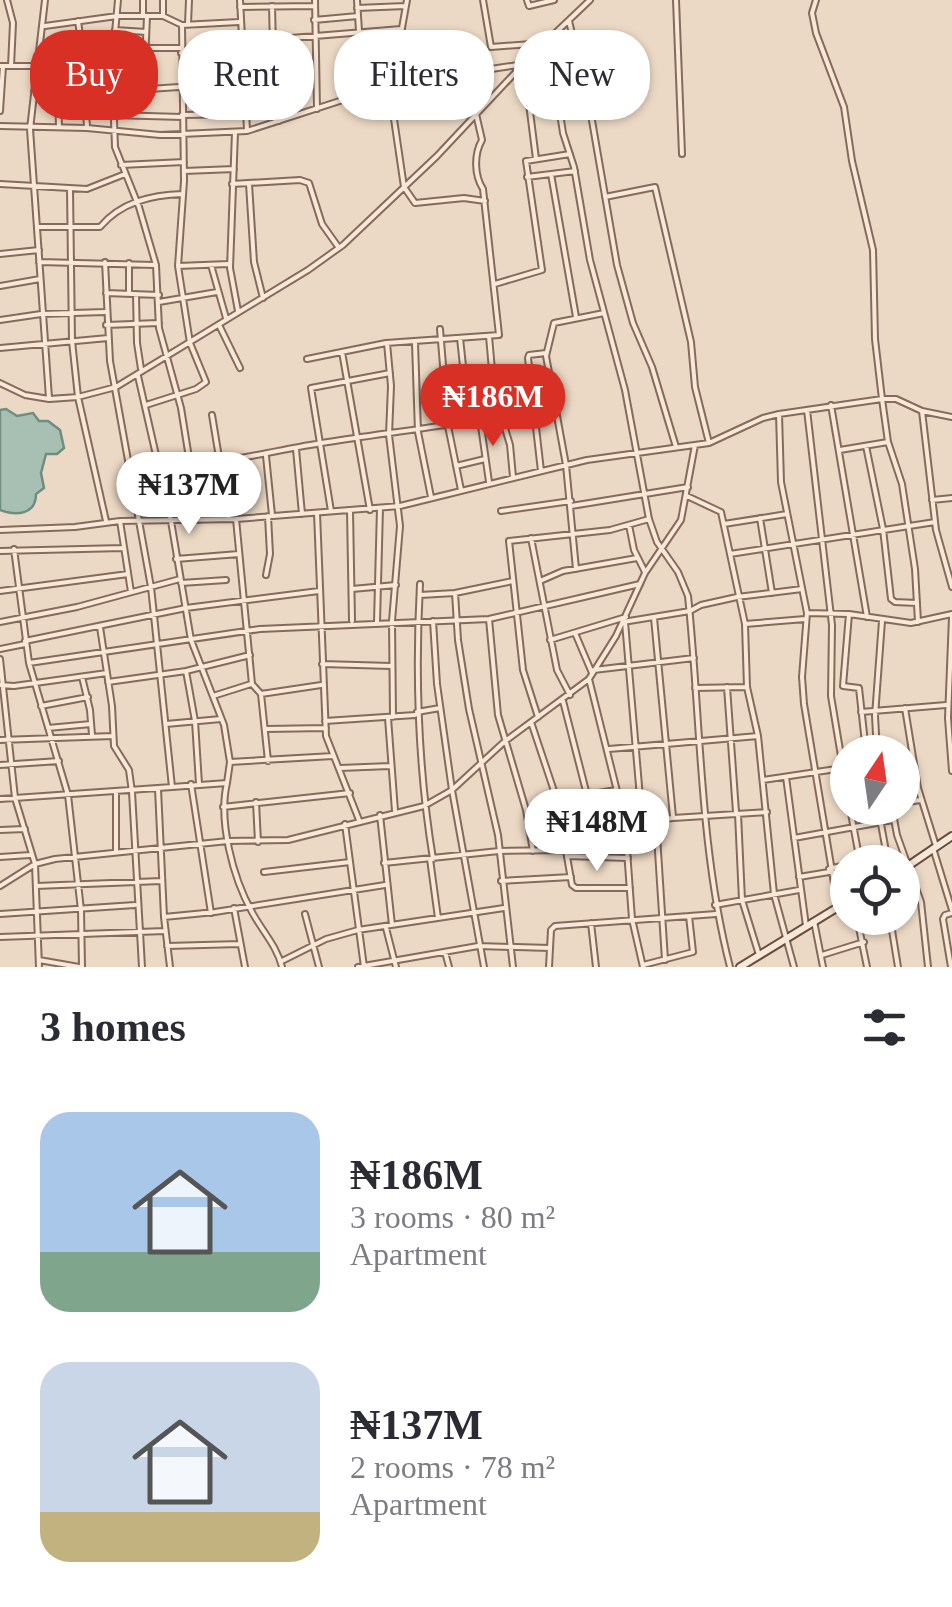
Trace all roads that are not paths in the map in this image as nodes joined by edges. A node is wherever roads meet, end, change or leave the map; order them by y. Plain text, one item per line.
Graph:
1 (7, 0) edge
2 (118, 0) edge
3 (143, 0) edge
4 (163, 0) edge
5 (189, 0) edge
6 (357, 0) edge
7 (483, 0) edge
8 (527, 0) edge
9 (554, 0) edge
10 (590, 0) edge
11 (676, 0) edge
12 (816, 0) edge
13 (45, 2) edge
14 (240, 3) edge
15 (315, 3) edge
16 (406, 3) edge
17 (272, 6) junction
18 (0, 8) edge
19 (11, 8) junction
20 (357, 8) junction
21 (117, 16) junction
22 (145, 16) junction
23 (163, 16) junction
24 (358, 16) junction
25 (78, 20) junction
26 (314, 20) junction
27 (240, 22) junction
28 (569, 22) junction
29 (185, 24) junction
30 (45, 26) junction
31 (401, 29) joint
32 (44, 30) edge
33 (79, 30) edge
34 (116, 30) edge
35 (146, 30) edge
36 (184, 30) edge
37 (240, 30) edge
38 (272, 30) edge
39 (314, 30) edge
40 (359, 30) edge
41 (380, 30) edge
42 (560, 30) edge
43 (334, 34) edge
44 (314, 36) joint
45 (0, 38) edge
46 (12, 38) junction
47 (514, 45) edge
48 (2, 66) edge
49 (11, 66) junction
50 (30, 66) edge
51 (514, 74) edge
52 (494, 95) edge
53 (334, 103) edge
54 (317, 109) junction
55 (0, 111) edge
56 (31, 120) edge
57 (59, 120) edge
58 (87, 120) edge
59 (112, 120) edge
60 (182, 120) edge
61 (246, 120) edge
62 (395, 120) edge
63 (471, 120) edge
64 (477, 120) edge
65 (531, 120) edge
66 (561, 120) edge
67 (279, 121) joint
68 (0, 126) edge
69 (87, 128) junction
70 (30, 129) junction
71 (60, 129) junction
72 (112, 130) junction
73 (247, 130) junction
74 (235, 132) junction
75 (183, 135) junction
76 (571, 154) junction
77 (682, 154) dead end
78 (536, 159) junction
79 (184, 162) junction
80 (121, 166) junction
81 (234, 169) junction
82 (184, 171) junction
83 (575, 171) junction
84 (125, 174) junction
85 (552, 174) junction
86 (528, 177) junction
87 (0, 184) edge
88 (232, 184) junction
89 (249, 184) junction
90 (34, 186) junction
91 (404, 186) junction
92 (70, 189) junction
93 (183, 194) junction
94 (605, 197) junction
95 (137, 201) junction
96 (485, 202) junction
97 (38, 227) junction
98 (69, 227) junction
99 (339, 248) junction
100 (39, 250) junction
101 (0, 254) edge
102 (69, 261) junction
103 (39, 262) junction
104 (105, 262) junction
105 (129, 263) junction
106 (230, 264) junction
107 (211, 265) junction
108 (156, 266) junction
109 (178, 266) junction
110 (40, 279) junction
111 (494, 284) junction
112 (0, 286) edge
113 (217, 292) junction
114 (106, 293) junction
115 (132, 294) junction
116 (159, 298) junction
117 (263, 298) junction
118 (183, 299) junction
119 (70, 312) junction
120 (106, 312) junction
121 (604, 312) junction
122 (238, 313) junction
123 (42, 314) junction
124 (576, 318) junction
125 (0, 320) edge
126 (226, 320) junction
127 (159, 323) junction
128 (136, 324) junction
129 (106, 325) junction
130 (219, 325) junction
131 (440, 329) dead end
132 (489, 336) junction
133 (108, 338) junction
134 (460, 338) junction
135 (441, 339) junction
136 (72, 341) junction
137 (190, 343) junction
138 (414, 343) junction
139 (44, 344) junction
140 (388, 344) junction
141 (0, 348) edge
142 (342, 351) junction
143 (546, 353) junction
144 (165, 356) junction
145 (308, 359) dead end
146 (240, 368) dead end
147 (139, 372) junction
148 (390, 373) junction
149 (345, 380) junction
150 (0, 384) edge
151 (116, 387) junction
152 (178, 395) junction
153 (78, 398) junction
154 (49, 399) junction
155 (882, 399) junction
156 (146, 405) junction
157 (831, 405) junction
158 (534, 407) junction
159 (806, 409) junction
160 (922, 411) junction
161 (780, 414) junction
162 (212, 415) dead end
163 (499, 415) junction
164 (952, 416) edge
165 (480, 419) junction
166 (469, 422) junction
167 (448, 426) junction
168 (418, 432) junction
169 (389, 435) junction
170 (356, 438) junction
171 (888, 442) junction
172 (320, 443) junction
173 (709, 443) junction
174 (695, 445) junction
175 (866, 446) junction
176 (676, 447) junction
177 (296, 449) junction
178 (840, 450) junction
179 (637, 452) junction
180 (266, 456) junction
181 (486, 459) junction
182 (220, 462) junction
183 (189, 463) junction
184 (158, 466) junction
185 (456, 466) junction
186 (566, 466) junction
187 (541, 471) junction
188 (513, 477) junction
189 (489, 482) junction
190 (688, 487) junction
191 (461, 490) junction
192 (644, 494) junction
193 (686, 496) junction
194 (431, 498) junction
195 (952, 498) edge
196 (932, 500) junction
197 (571, 504) junction
198 (400, 506) junction
199 (380, 508) junction
200 (370, 510) junction
201 (350, 511) junction
202 (501, 511) dead end
203 (331, 512) junction
204 (317, 513) junction
205 (302, 514) junction
206 (786, 514) junction
207 (270, 516) junction
208 (760, 518) junction
209 (232, 519) junction
210 (650, 519) junction
211 (171, 520) junction
212 (199, 520) junction
213 (120, 521) junction
214 (141, 521) junction
215 (106, 522) junction
216 (935, 522) junction
217 (724, 524) junction
218 (629, 525) junction
219 (908, 526) junction
220 (883, 529) junction
221 (0, 530) edge
222 (854, 533) junction
223 (573, 534) junction
224 (531, 538) junction
225 (820, 539) junction
226 (793, 544) junction
227 (123, 548) junction
228 (764, 548) junction
229 (14, 549) junction
230 (663, 549) junction
231 (0, 550) edge
232 (239, 554) junction
233 (730, 554) junction
234 (637, 558) junction
235 (176, 559) junction
236 (576, 569) junction
237 (646, 573) junction
238 (128, 574) junction
239 (266, 575) dead end
240 (226, 580) dead end
241 (180, 581) junction
242 (513, 581) junction
243 (538, 582) junction
244 (420, 584) dead end
245 (640, 584) junction
246 (396, 585) junction
247 (378, 586) junction
248 (18, 587) junction
249 (151, 587) junction
250 (802, 588) junction
251 (952, 588) edge
252 (352, 589) junction
253 (0, 592) edge
254 (131, 592) junction
255 (319, 592) junction
256 (772, 592) junction
257 (455, 593) junction
258 (420, 594) junction
259 (737, 596) junction
260 (243, 600) junction
261 (917, 603) junction
262 (186, 608) junction
263 (542, 609) junction
264 (690, 612) junction
265 (830, 613) junction
266 (517, 614) junction
267 (850, 614) junction
268 (952, 615) edge
269 (22, 616) junction
270 (154, 616) junction
271 (807, 616) junction
272 (654, 618) junction
273 (867, 618) junction
274 (489, 619) junction
275 (457, 620) junction
276 (625, 620) junction
277 (392, 621) junction
278 (882, 621) junction
279 (0, 622) edge
280 (376, 622) junction
281 (418, 622) junction
282 (434, 622) junction
283 (918, 622) junction
284 (352, 623) junction
285 (320, 624) junction
286 (745, 624) junction
287 (100, 628) junction
288 (249, 631) junction
289 (575, 633) junction
290 (192, 640) junction
291 (550, 640) junction
292 (25, 643) junction
293 (157, 645) junction
294 (0, 649) edge
295 (104, 652) junction
296 (250, 654) junction
297 (694, 658) junction
298 (0, 659) edge
299 (657, 661) junction
300 (29, 663) junction
301 (322, 664) junction
302 (628, 664) junction
303 (391, 666) junction
304 (202, 667) junction
305 (950, 669) edge
306 (186, 671) junction
307 (107, 673) junction
308 (592, 674) junction
309 (160, 676) junction
310 (82, 677) junction
311 (108, 682) junction
312 (35, 683) junction
313 (252, 684) junction
314 (2, 685) edge
315 (323, 685) junction
316 (747, 686) junction
317 (727, 687) junction
318 (695, 688) junction
319 (261, 694) junction
320 (570, 695) junction
321 (213, 696) junction
322 (88, 697) junction
323 (563, 701) junction
324 (948, 705) junction
325 (41, 706) junction
326 (440, 708) junction
327 (906, 708) junction
328 (875, 710) junction
329 (861, 712) junction
330 (417, 713) junction
331 (538, 717) junction
332 (390, 718) junction
333 (222, 719) junction
334 (195, 721) junction
335 (326, 721) junction
336 (532, 722) junction
337 (91, 724) junction
338 (166, 724) junction
339 (48, 728) junction
340 (326, 728) junction
341 (266, 729) junction
342 (838, 735) edge
343 (864, 735) edge
344 (877, 735) edge
345 (910, 735) edge
346 (92, 736) junction
347 (113, 736) junction
348 (758, 736) junction
349 (50, 737) junction
350 (0, 740) edge
351 (10, 740) junction
352 (699, 740) junction
353 (728, 740) junction
354 (504, 742) junction
355 (665, 743) junction
356 (638, 746) junction
357 (607, 750) junction
358 (333, 756) junction
359 (59, 761) junction
360 (268, 761) junction
361 (230, 762) junction
362 (480, 763) junction
363 (0, 765) edge
364 (12, 765) junction
365 (392, 766) junction
366 (340, 768) junction
367 (952, 770) edge
368 (830, 771) edge
369 (815, 774) junction
370 (786, 778) junction
371 (763, 780) junction
372 (191, 784) junction
373 (199, 784) junction
374 (228, 784) junction
375 (172, 787) junction
376 (158, 789) junction
377 (452, 790) junction
378 (617, 790) junction
379 (132, 792) junction
380 (116, 793) junction
381 (350, 793) junction
382 (68, 795) junction
383 (588, 795) junction
384 (0, 798) edge
385 (15, 798) junction
386 (557, 800) junction
387 (920, 800) edge
388 (256, 802) junction
389 (424, 806) junction
390 (223, 807) junction
391 (395, 812) junction
392 (768, 812) junction
393 (737, 814) junction
394 (380, 815) junction
395 (706, 816) junction
396 (673, 818) junction
397 (359, 820) junction
398 (656, 820) junction
399 (642, 821) junction
400 (345, 824) junction
401 (625, 824) junction
402 (852, 825) edge
403 (872, 825) edge
404 (0, 830) edge
405 (25, 830) junction
406 (853, 830) junction
407 (564, 832) junction
408 (825, 834) junction
409 (952, 836) edge
410 (794, 838) junction
411 (228, 842) junction
412 (258, 842) junction
413 (201, 844) junction
414 (855, 845) edge
415 (163, 848) junction
416 (935, 848) junction
417 (134, 850) junction
418 (533, 851) junction
419 (116, 852) junction
420 (499, 852) junction
421 (568, 853) junction
422 (32, 854) junction
423 (464, 854) junction
424 (76, 856) junction
425 (0, 857) edge
426 (628, 858) junction
427 (920, 858) edge
428 (431, 859) junction
429 (350, 862) junction
430 (384, 863) junction
431 (35, 864) junction
432 (830, 870) joint
433 (264, 872) dead end
434 (571, 877) junction
435 (799, 877) junction
436 (163, 880) junction
437 (501, 881) junction
438 (135, 882) junction
439 (77, 885) junction
440 (385, 885) junction
441 (0, 886) edge
442 (36, 886) junction
443 (630, 888) junction
444 (800, 890) junction
445 (354, 891) junction
446 (774, 894) junction
447 (742, 900) junction
448 (920, 902) edge
449 (137, 905) junction
450 (715, 905) junction
451 (248, 906) junction
452 (234, 908) junction
453 (504, 908) junction
454 (82, 910) junction
455 (37, 912) junction
456 (211, 912) junction
457 (472, 912) junction
458 (830, 912) edge
459 (952, 912) edge
460 (0, 914) edge
461 (305, 914) dead end
462 (716, 914) junction
463 (689, 916) junction
464 (164, 917) junction
465 (438, 918) junction
466 (660, 918) junction
467 (632, 919) junction
468 (814, 922) junction
469 (590, 923) junction
470 (388, 926) junction
471 (806, 926) junction
472 (166, 930) junction
473 (358, 930) junction
474 (82, 934) junction
475 (139, 934) junction
476 (862, 935) edge
477 (893, 935) edge
478 (38, 936) junction
479 (0, 938) edge
480 (784, 939) junction
481 (864, 942) junction
482 (240, 944) junction
483 (168, 946) junction
484 (478, 946) junction
485 (510, 946) junction
486 (314, 947) junction
487 (550, 948) junction
488 (445, 950) junction
489 (822, 955) junction
490 (673, 958) junction
491 (393, 959) junction
492 (665, 960) junction
493 (755, 960) edge
494 (39, 964) edge
495 (282, 964) edge
496 (643, 966) edge
497 (81, 967) edge
498 (142, 967) edge
499 (170, 967) edge
500 (245, 967) edge
501 (320, 967) edge
502 (362, 967) edge
503 (396, 967) edge
504 (449, 967) edge
505 (484, 967) edge
506 (513, 967) edge
507 (548, 967) edge
508 (596, 967) edge
509 (675, 967) edge
510 (730, 967) edge
511 (740, 967) edge
512 (794, 967) edge
513 (823, 967) edge
514 (867, 967) edge
515 (898, 967) edge
516 (928, 967) edge
517 (951, 967) edge

1 - 19 street
2 - 21 street
3 - 22 street
4 - 23 street
5 - 29 street
6 - 20 street
7 - 47 street
8 - 9 street
10 - 28 street
11 - 77 street
12 - 155 street
13 - 30 street
14 - 17 street
14 - 27 street
15 - 17 street
15 - 26 street
16 - 20 street
16 - 31 street
17 - 38 street
18 - 19 street
19 - 46 street
20 - 24 street
21 - 22 street
21 - 25 street
21 - 34 street
22 - 23 street
22 - 35 street
23 - 29 street
24 - 26 street
24 - 40 street
25 - 30 street
25 - 33 street
26 - 39 street
27 - 29 street
27 - 37 street
28 - 42 street
28 - 94 street
29 - 36 street
30 - 32 street
31 - 41 street
43 - 44 street
44 - 54 street
45 - 46 street
46 - 49 street
48 - 49 street
48 - 55 street
49 - 50 street
51 - 52 street
53 - 54 street
54 - 67 street
56 - 70 street
57 - 71 street
58 - 69 street
59 - 72 street
60 - 75 street
61 - 73 street
62 - 91 street
63 - 91 street
64 - 96 street
65 - 78 street
66 - 76 street
67 - 73 street
68 - 70 street
69 - 71 street
69 - 72 street
70 - 71 street
70 - 90 street
72 - 75 street
72 - 80 street
73 - 74 street
74 - 75 street
74 - 81 street
75 - 79 street
76 - 78 street
76 - 83 street
78 - 86 street
79 - 80 street
79 - 82 street
80 - 84 street
81 - 82 street
81 - 88 street
82 - 93 street
83 - 85 street
83 - 121 street
84 - 92 street
84 - 95 street
85 - 86 street
85 - 124 street
86 - 111 street
87 - 90 street
88 - 89 street
88 - 106 street
89 - 99 street
89 - 117 street
90 - 92 street
90 - 97 street
91 - 96 street
91 - 99 street
92 - 98 street
93 - 95 street
93 - 109 street
94 - 173 street
94 - 176 street
95 - 98 street
95 - 108 street
96 - 111 street
97 - 98 street
97 - 100 street
98 - 102 street
99 - 117 street
100 - 101 street
100 - 103 street
102 - 103 street
102 - 104 street
102 - 119 street
103 - 110 street
104 - 105 street
104 - 114 street
105 - 108 street
105 - 115 street
106 - 107 street
106 - 122 street
107 - 109 street
107 - 113 street
108 - 116 street
109 - 118 street
110 - 112 street
110 - 123 street
111 - 132 street
113 - 118 street
113 - 126 street
114 - 115 street
114 - 120 street
115 - 116 street
115 - 128 street
116 - 118 street
116 - 127 street
117 - 122 street
118 - 137 street
119 - 120 street
119 - 123 street
119 - 136 street
120 - 129 street
121 - 124 street
121 - 179 street
122 - 126 street
123 - 125 street
123 - 139 street
124 - 143 street
126 - 130 street
127 - 128 street
127 - 144 street
128 - 129 street
128 - 147 street
129 - 133 street
130 - 137 street
130 - 146 street
131 - 135 street
132 - 134 street
132 - 163 street
133 - 136 street
133 - 151 street
134 - 135 street
134 - 166 street
135 - 138 street
135 - 167 street
136 - 139 street
136 - 153 street
137 - 144 street
137 - 152 street
138 - 140 street
138 - 168 street
139 - 141 street
139 - 154 street
140 - 142 street
140 - 148 street
142 - 145 street
142 - 149 street
143 - 158 street
143 - 186 street
144 - 147 street
144 - 152 street
147 - 151 street
147 - 156 street
148 - 149 street
148 - 169 street
149 - 170 street
149 - 172 street
150 - 154 street
151 - 153 street
151 - 214 street
152 - 156 street
152 - 183 street
153 - 154 street
153 - 215 street
155 - 157 street
155 - 160 street
155 - 171 street
156 - 184 street
157 - 159 street
157 - 178 street
158 - 163 street
158 - 187 street
159 - 161 street
159 - 225 street
160 - 164 street
160 - 196 street
161 - 173 street
161 - 206 street
162 - 182 street
163 - 165 street
163 - 188 street
165 - 166 street
165 - 181 street
166 - 167 street
167 - 168 street
167 - 185 street
168 - 169 street
168 - 194 street
169 - 170 street
169 - 198 street
170 - 172 street
170 - 200 street
171 - 175 street
171 - 219 street
172 - 177 street
172 - 203 street
173 - 174 street
174 - 176 street
174 - 190 street
175 - 178 street
175 - 220 street
176 - 179 street
177 - 180 street
177 - 205 street
178 - 222 street
179 - 186 street
179 - 192 street
180 - 182 street
180 - 207 street
181 - 185 street
181 - 189 street
182 - 183 street
182 - 209 street
183 - 184 street
183 - 212 street
184 - 211 street
185 - 191 street
186 - 187 street
186 - 197 street
187 - 188 street
188 - 189 street
189 - 191 street
190 - 192 street
190 - 193 street
191 - 194 street
192 - 197 street
192 - 210 street
193 - 217 street
193 - 230 street
194 - 198 street
195 - 196 street
196 - 216 street
197 - 202 street
197 - 223 street
198 - 199 street
198 - 246 street
199 - 200 street
199 - 247 street
200 - 201 street
201 - 203 street
201 - 252 street
203 - 204 street
204 - 205 street
204 - 255 street
205 - 207 street
206 - 208 street
206 - 226 street
207 - 209 street
207 - 239 street
208 - 217 street
208 - 228 street
209 - 212 street
209 - 232 street
210 - 218 street
210 - 230 street
211 - 212 street
211 - 214 street
211 - 235 street
213 - 214 street
213 - 215 street
213 - 227 street
214 - 249 street
215 - 221 street
216 - 219 street
216 - 251 street
217 - 233 street
218 - 223 street
218 - 234 street
219 - 220 street
219 - 261 street
220 - 222 street
220 - 261 street
222 - 225 street
222 - 273 street
223 - 224 street
223 - 236 street
224 - 242 street
224 - 243 street
225 - 226 street
225 - 265 street
226 - 228 street
226 - 250 street
227 - 229 street
227 - 238 street
228 - 233 street
228 - 256 street
229 - 231 street
229 - 248 street
230 - 237 street
230 - 264 street
232 - 235 street
232 - 260 street
233 - 259 street
234 - 236 street
234 - 237 street
235 - 241 street
236 - 243 street
237 - 245 street
238 - 248 street
238 - 254 street
240 - 241 street
241 - 249 street
241 - 262 street
242 - 257 street
242 - 266 street
243 - 263 street
244 - 258 street
245 - 263 street
245 - 276 street
246 - 247 street
246 - 277 street
247 - 252 street
247 - 280 street
248 - 253 street
248 - 269 street
249 - 254 street
249 - 270 street
250 - 256 street
250 - 271 street
252 - 284 street
254 - 269 street
255 - 260 street
255 - 285 street
256 - 259 street
257 - 258 street
257 - 275 street
258 - 281 street
259 - 264 street
259 - 286 street
260 - 262 street
260 - 288 street
261 - 283 street
262 - 270 street
262 - 290 street
263 - 266 street
263 - 291 street
264 - 272 street
264 - 297 street
265 - 267 street
265 - 271 street
265 - 342 street
266 - 274 street
266 - 331 street
267 - 273 street
267 - 329 street
268 - 283 street
268 - 305 street
269 - 279 street
269 - 292 street
270 - 287 street
270 - 293 street
271 - 286 street
271 - 369 street
272 - 276 street
272 - 299 street
273 - 278 street
274 - 275 street
274 - 354 street
275 - 282 street
275 - 362 street
276 - 289 street
276 - 302 street
276 - 308 street
277 - 280 street
277 - 281 street
277 - 303 street
278 - 283 street
278 - 328 street
280 - 284 street
281 - 282 street
281 - 330 street
282 - 326 street
284 - 285 street
285 - 288 street
285 - 301 street
286 - 316 street
287 - 292 street
287 - 295 street
288 - 290 street
288 - 296 street
289 - 291 street
289 - 308 street
290 - 293 street
290 - 304 street
291 - 320 street
292 - 294 street
292 - 300 street
293 - 295 street
293 - 309 street
295 - 300 street
295 - 307 street
296 - 304 street
296 - 313 street
297 - 299 street
297 - 318 street
298 - 314 street
299 - 302 street
299 - 355 street
300 - 312 street
301 - 303 street
301 - 315 street
302 - 308 street
302 - 356 street
303 - 332 street
304 - 306 street
304 - 321 street
305 - 324 street
306 - 309 street
306 - 334 street
307 - 310 street
307 - 311 street
308 - 320 street
308 - 357 street
309 - 311 street
309 - 338 street
310 - 312 street
310 - 322 street
311 - 347 street
312 - 314 street
312 - 325 street
313 - 319 street
313 - 321 street
314 - 351 street
315 - 319 street
315 - 335 street
316 - 317 street
316 - 348 street
317 - 318 street
317 - 353 street
318 - 352 street
319 - 341 street
320 - 323 street
321 - 333 street
322 - 325 street
322 - 337 street
323 - 331 street
323 - 383 street
324 - 327 street
324 - 367 street
325 - 339 street
326 - 330 street
326 - 377 street
327 - 328 street
327 - 345 street
328 - 329 street
328 - 344 street
329 - 343 street
330 - 332 street
330 - 389 street
331 - 336 street
332 - 335 street
332 - 365 street
333 - 334 street
333 - 361 street
334 - 338 street
334 - 373 street
335 - 340 street
336 - 354 street
336 - 386 street
337 - 339 street
337 - 346 street
338 - 375 street
339 - 349 street
340 - 341 street
340 - 358 street
341 - 360 street
346 - 347 street
346 - 349 street
347 - 379 street
348 - 353 street
348 - 371 street
349 - 351 street
349 - 359 street
350 - 351 street
351 - 364 street
352 - 353 street
352 - 355 street
352 - 395 street
353 - 393 street
354 - 362 street
354 - 418 street
355 - 356 street
355 - 396 street
356 - 357 street
356 - 399 street
357 - 378 street
358 - 360 street
358 - 366 street
359 - 364 street
359 - 382 street
360 - 361 street
361 - 374 street
362 - 377 street
362 - 420 street
363 - 364 street
364 - 385 street
365 - 366 street
365 - 391 street
366 - 381 street
368 - 369 street
369 - 370 street
369 - 408 street
370 - 371 street
370 - 410 street
371 - 392 street
372 - 373 street
372 - 375 street
372 - 413 street
373 - 374 street
374 - 390 street
375 - 376 street
376 - 379 street
376 - 415 street
377 - 389 street
377 - 423 street
378 - 383 street
378 - 401 street
379 - 380 street
379 - 417 street
380 - 382 street
380 - 419 street
381 - 388 street
381 - 397 street
382 - 385 street
382 - 424 street
383 - 386 street
384 - 385 street
385 - 405 street
386 - 407 street
387 - 416 street
388 - 390 street
388 - 412 street
389 - 391 street
389 - 428 street
390 - 411 street
391 - 394 street
392 - 393 street
392 - 446 street
393 - 395 street
393 - 447 street
394 - 397 street
394 - 430 street
395 - 396 street
395 - 450 street
396 - 398 street
397 - 400 street
398 - 399 street
398 - 466 street
399 - 401 street
400 - 412 street
400 - 429 street
401 - 407 street
401 - 426 street
402 - 406 street
403 - 406 street
404 - 405 street
405 - 422 street
406 - 408 street
406 - 414 street
407 - 421 street
408 - 410 street
408 - 432 street
409 - 416 street
410 - 435 street
411 - 412 street
411 - 413 street
411 - 451 street
413 - 415 street
413 - 456 street
415 - 417 street
415 - 436 street
416 - 427 street
416 - 459 street
417 - 419 street
417 - 438 street
418 - 420 street
418 - 421 street
419 - 424 street
420 - 423 street
420 - 437 street
421 - 426 street
421 - 434 street
422 - 425 street
422 - 431 street
423 - 428 street
423 - 457 street
424 - 431 street
424 - 439 street
426 - 443 street
428 - 430 street
428 - 465 street
429 - 433 street
429 - 445 street
430 - 440 street
431 - 441 street
431 - 442 street
432 - 435 street
434 - 437 street
434 - 443 street
435 - 444 street
436 - 438 street
436 - 464 street
437 - 453 street
438 - 439 street
438 - 449 street
439 - 442 street
439 - 454 street
440 - 445 street
440 - 470 street
442 - 455 street
443 - 467 street
444 - 446 street
444 - 471 street
445 - 451 street
445 - 473 street
446 - 447 street
446 - 480 street
447 - 450 street
447 - 493 street
448 - 516 street
449 - 454 street
449 - 475 street
450 - 462 street
451 - 452 street
451 - 495 street
452 - 456 street
452 - 482 street
453 - 457 street
453 - 485 street
454 - 455 street
454 - 474 street
455 - 460 street
455 - 478 street
456 - 464 street
457 - 465 street
457 - 484 street
458 - 468 street
459 - 517 street
461 - 486 street
462 - 463 street
462 - 510 street
463 - 466 street
463 - 490 street
464 - 472 street
465 - 470 street
466 - 467 street
466 - 492 street
467 - 469 street
467 - 496 street
468 - 471 street
468 - 489 street
469 - 487 street
469 - 508 street
470 - 473 street
470 - 491 street
471 - 480 street
472 - 475 street
472 - 483 street
473 - 486 street
473 - 502 street
474 - 475 street
474 - 478 street
474 - 497 street
475 - 498 street
476 - 481 street
477 - 515 street
478 - 479 street
478 - 494 street
480 - 493 street
480 - 512 street
481 - 489 street
481 - 514 street
482 - 483 street
482 - 500 street
483 - 499 street
484 - 485 street
484 - 488 street
484 - 505 street
485 - 487 street
485 - 506 street
486 - 495 street
486 - 501 street
487 - 507 street
488 - 491 street
488 - 504 street
489 - 513 street
490 - 492 street
490 - 509 street
491 - 502 street
491 - 503 street
492 - 496 street
493 - 511 street
494 - 497 street

